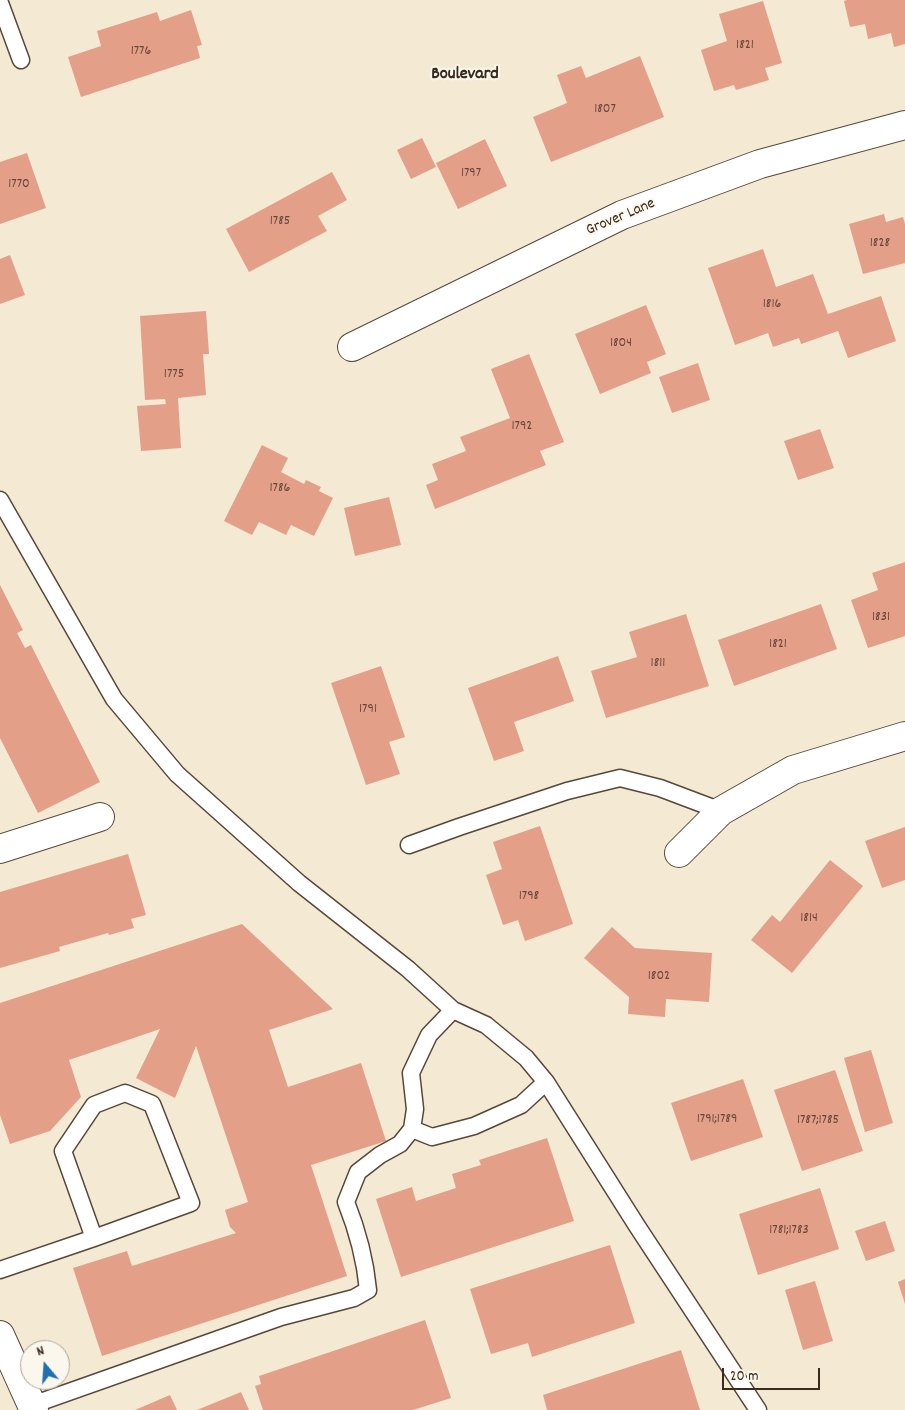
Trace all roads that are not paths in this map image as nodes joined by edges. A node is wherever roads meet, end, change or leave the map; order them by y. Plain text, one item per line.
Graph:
1 (0, 3) edge
2 (21, 60) dead end
3 (905, 125) edge
4 (352, 347) dead end
5 (0, 500) edge
6 (905, 736) edge
7 (721, 811) junction
8 (100, 817) dead end
9 (2, 843) edge
10 (409, 845) dead end
11 (679, 853) dead end
12 (453, 1010) junction
13 (546, 1082) junction
14 (412, 1129) junction
15 (94, 1238) junction
16 (0, 1270) edge
17 (0, 1335) edge
18 (33, 1408) edge
19 (758, 1410) edge

1 - 2 lane
3 - 4 street, Grover Lane
5 - 12 lane
6 - 7 street
7 - 10 lane
7 - 11 street
8 - 9 street
12 - 13 lane
12 - 14 lane
13 - 14 lane
13 - 19 lane
14 - 18 lane
15 - 15 lane
15 - 16 lane
17 - 18 street

